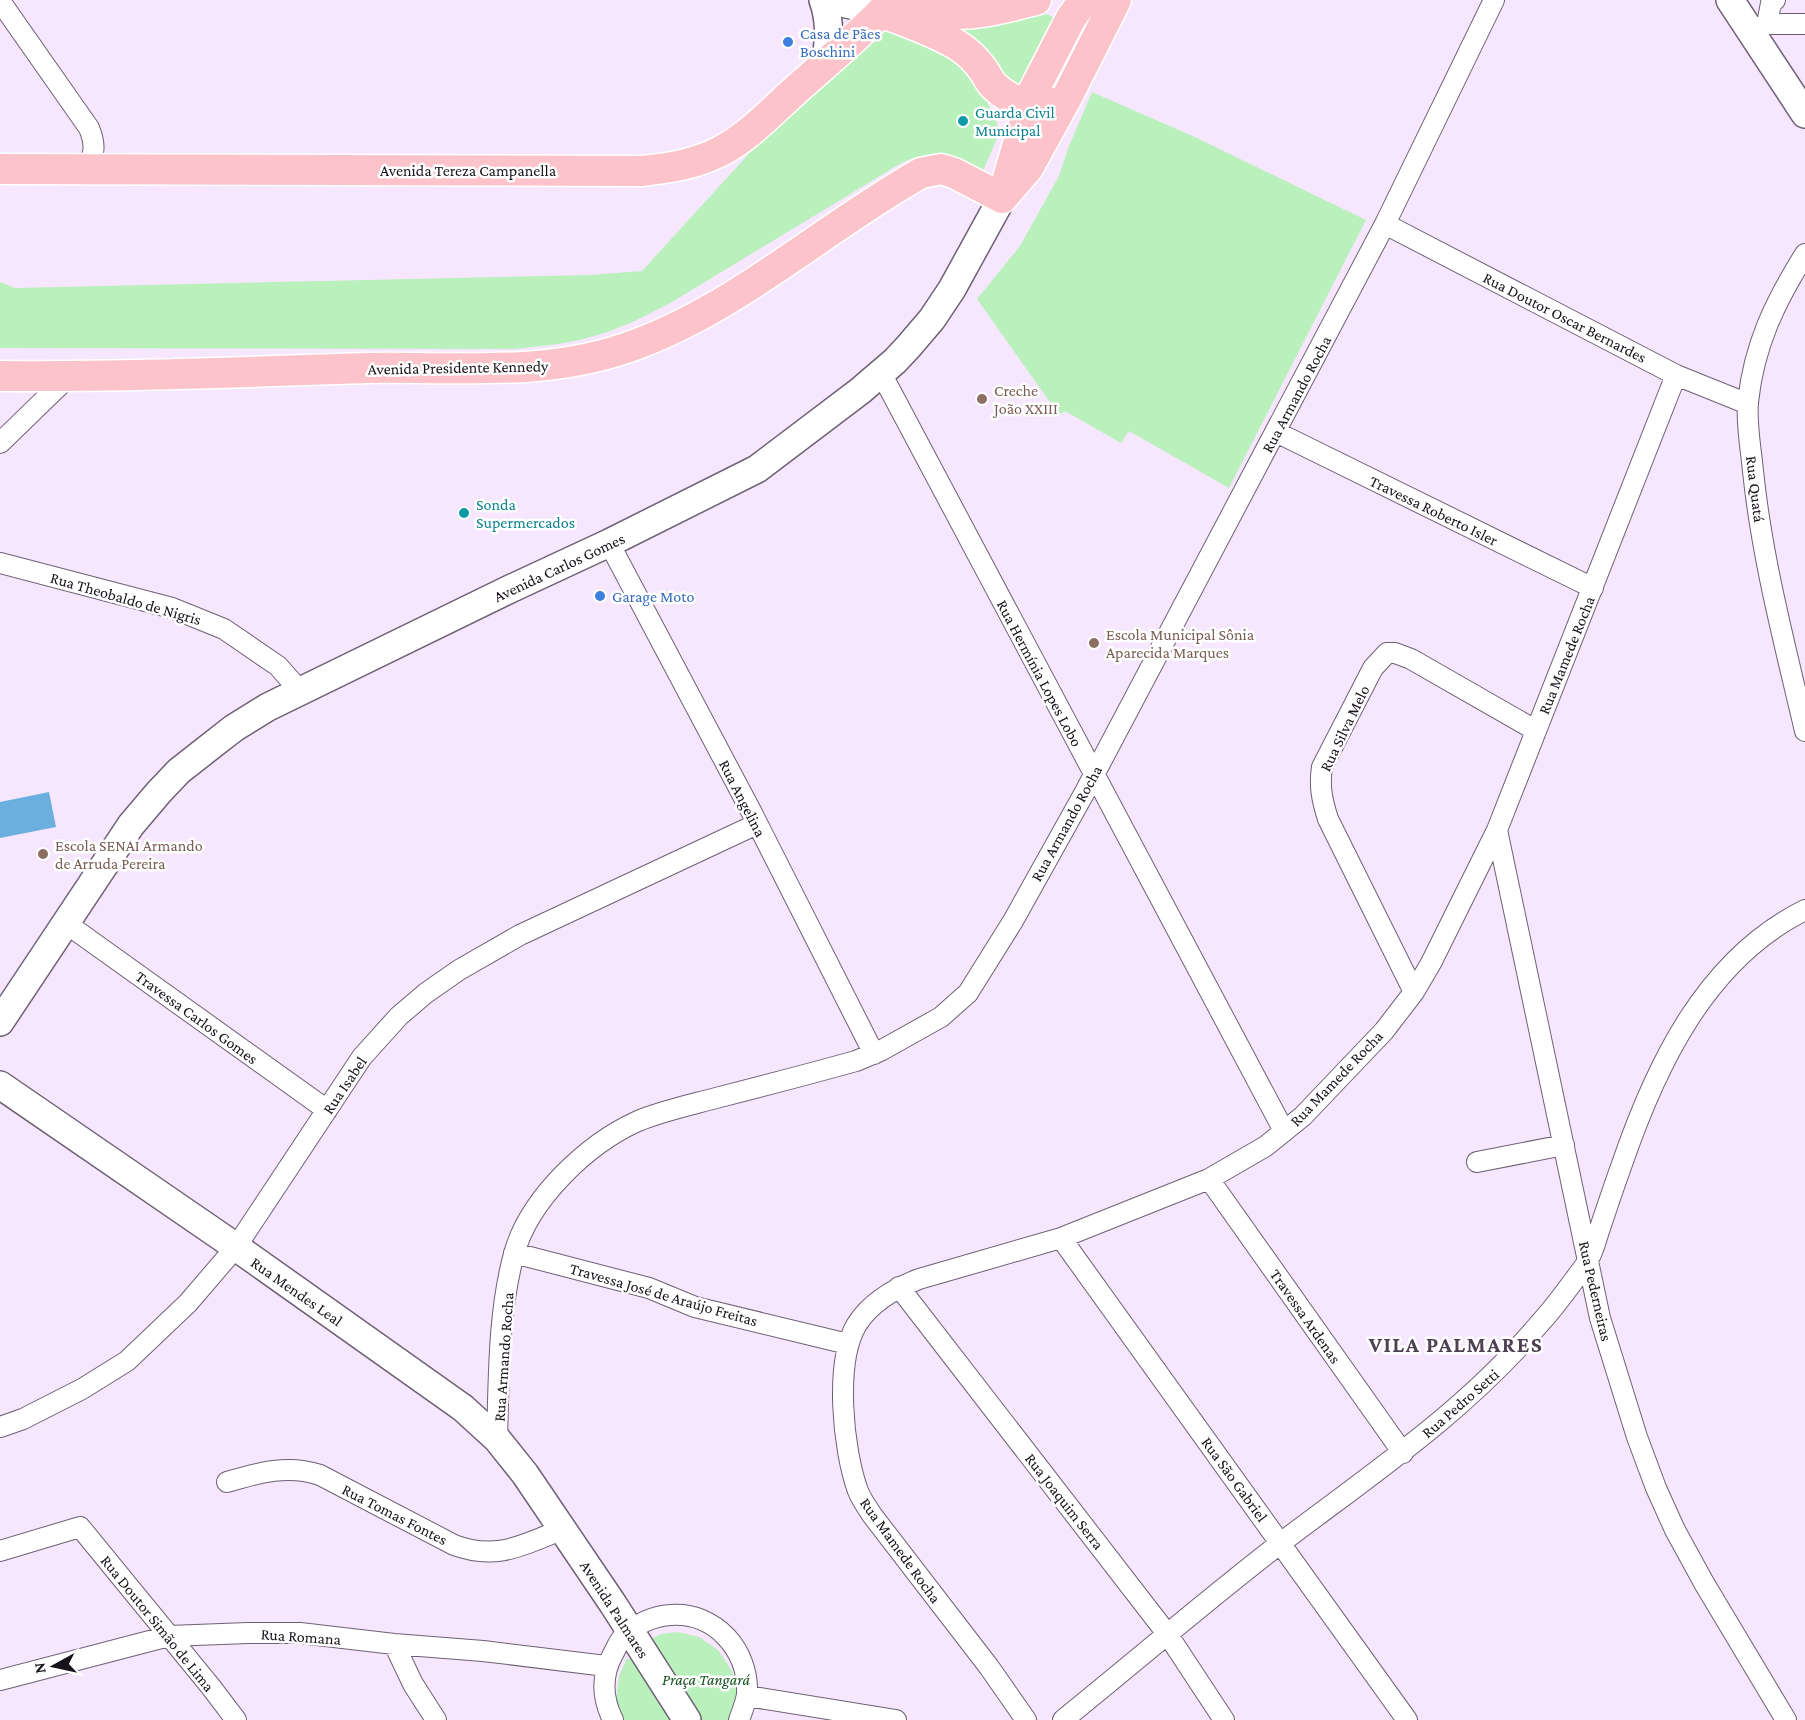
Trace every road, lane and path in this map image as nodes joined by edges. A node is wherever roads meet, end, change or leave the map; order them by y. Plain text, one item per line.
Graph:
1 (823, 0) edge
2 (829, 0) edge
3 (1116, 0) edge
4 (1494, 0) edge
5 (1730, 0) edge
6 (1775, 0) edge
7 (0, 1) edge
8 (1034, 1) edge
9 (890, 4) edge
10 (1078, 9) edge
11 (1805, 24) edge
12 (1759, 28) junction
13 (1087, 59) junction
14 (825, 65) junction
15 (993, 85) junction
16 (1066, 99) junction
17 (1029, 105) junction
18 (1805, 114) edge
19 (1014, 157) junction
20 (0, 169) edge
21 (89, 169) junction
22 (1002, 198) junction
23 (1385, 224) junction
24 (1805, 254) edge
25 (881, 374) junction
26 (1676, 375) junction
27 (0, 376) edge
28 (68, 377) junction
29 (1748, 404) junction
30 (1276, 432) junction
31 (0, 443) edge
32 (609, 543) junction
33 (0, 563) edge
34 (1593, 588) junction
35 (301, 692) junction
36 (1535, 730) junction
37 (1805, 731) edge
38 (1093, 774) junction
39 (757, 824) junction
40 (1497, 830) junction
41 (1805, 910) edge
42 (67, 924) junction
43 (1414, 992) junction
44 (0, 1022) edge
45 (874, 1054) junction
46 (0, 1085) edge
47 (327, 1110) junction
48 (1284, 1131) junction
49 (1564, 1145) junction
50 (1477, 1162) dead end
51 (1209, 1179) junction
52 (1062, 1238) junction
53 (236, 1247) junction
54 (514, 1252) junction
55 (1589, 1260) junction
56 (899, 1287) junction
57 (848, 1344) junction
58 (0, 1427) edge
59 (497, 1439) junction
60 (1402, 1453) junction
61 (227, 1482) dead end
62 (563, 1529) junction
63 (1281, 1543) junction
64 (0, 1551) edge
65 (630, 1632) junction
66 (1168, 1635) junction
67 (169, 1636) junction
68 (394, 1644) junction
69 (606, 1666) junction
70 (0, 1680) edge
71 (747, 1696) junction
72 (236, 1720) edge
73 (436, 1720) edge
74 (613, 1720) edge
75 (687, 1720) edge
76 (739, 1720) edge
77 (896, 1720) edge
78 (1026, 1720) edge
79 (1063, 1720) edge
80 (1224, 1720) edge
81 (1407, 1720) edge
82 (1786, 1720) edge

1 - 14 main road
2 - 9 main road
3 - 13 main road
4 - 23 street, Rua Armando Rocha
5 - 12 main road
6 - 12 street
7 - 21 street
8 - 9 main road
8 - 10 main road
9 - 14 main road, Avenida Tereza Campanella
9 - 15 main road
10 - 13 main road
10 - 17 main road, Avenida Carlos Gomes
11 - 12 street
12 - 18 main road
13 - 16 main road
14 - 21 main road, Avenida Tereza Campanella
15 - 17 main road
15 - 19 main road
16 - 17 main road
16 - 22 main road
17 - 19 main road, Avenida Carlos Gomes
19 - 22 main road, Avenida Carlos Gomes
20 - 21 main road, Avenida Tereza Campanella
22 - 25 main road, Avenida Carlos Gomes
22 - 28 main road, Avenida Presidente Kennedy
23 - 26 street, Rua Doutor Oscar Bernardes
23 - 30 street, Rua Armando Rocha
24 - 29 street, Rua Quatá
25 - 32 main road, Avenida Carlos Gomes
25 - 38 street, Rua Hermínia Lopes Lobo
26 - 29 street, Rua Doutor Oscar Bernardes
26 - 34 street, Rua Mamede Rocha
27 - 28 main road, Avenida Presidente Kennedy
28 - 31 street
29 - 37 street, Rua Quatá
30 - 34 street, Travessa Roberto Isler
30 - 38 street, Rua Armando Rocha
32 - 35 main road, Avenida Carlos Gomes
32 - 39 street, Rua Angelina
33 - 35 street, Rua Theobaldo de Nigris
34 - 36 street, Rua Mamede Rocha
35 - 42 main road, Avenida Carlos Gomes
36 - 40 street, Rua Mamede Rocha
36 - 43 street, Rua Silva Melo
38 - 45 street, Rua Armando Rocha
38 - 48 street, Rua Hermínia Lopes Lobo
39 - 45 street, Rua Angelina
39 - 47 street, Rua Isabel
40 - 43 street, Rua Mamede Rocha
40 - 49 street, Rua Pederneiras
41 - 55 street, Rua Pedro Setti
42 - 44 main road, Avenida Carlos Gomes
42 - 47 street, Travessa Carlos Gomes
43 - 48 street, Rua Mamede Rocha
45 - 54 street, Rua Armando Rocha
46 - 53 main road, Rua Mendes Leal
47 - 53 street, Rua Isabel
48 - 51 street, Rua Mamede Rocha
49 - 50 street
49 - 55 street, Rua Pederneiras
51 - 52 street, Rua Mamede Rocha
51 - 60 street, Travessa Ardenas
52 - 56 street, Rua Mamede Rocha
52 - 63 street, Rua São Gabriel
53 - 58 street, Rua Isabel
53 - 59 main road, Rua Mendes Leal
54 - 57 street, Travessa José de Araújo Freitas
54 - 59 street, Rua Armando Rocha
55 - 60 street, Rua Pedro Setti
55 - 82 street, Rua Pederneiras
56 - 57 street, Rua Mamede Rocha
56 - 66 street, Rua Joaquim Serra
57 - 78 street, Rua Mamede Rocha
59 - 62 main road, Rua Mendes Leal
60 - 63 street, Rua Pedro Setti
61 - 62 street, Rua Tomas Fontes
62 - 65 main road, Avenida Palmares
63 - 66 street, Rua Pedro Setti
63 - 81 street, Rua São Gabriel
64 - 67 street, Rua Doutor Simão de Lima
65 - 69 street
65 - 71 street
65 - 75 main road, Avenida Palmares
66 - 79 street, Rua Pedro Setti
66 - 80 street, Rua Joaquim Serra
67 - 68 street, Rua Romana
67 - 70 street, Rua Romana
67 - 72 street, Rua Doutor Simão de Lima
68 - 69 street, Rua Romana
68 - 73 street
69 - 74 street
71 - 76 street
71 - 77 street

